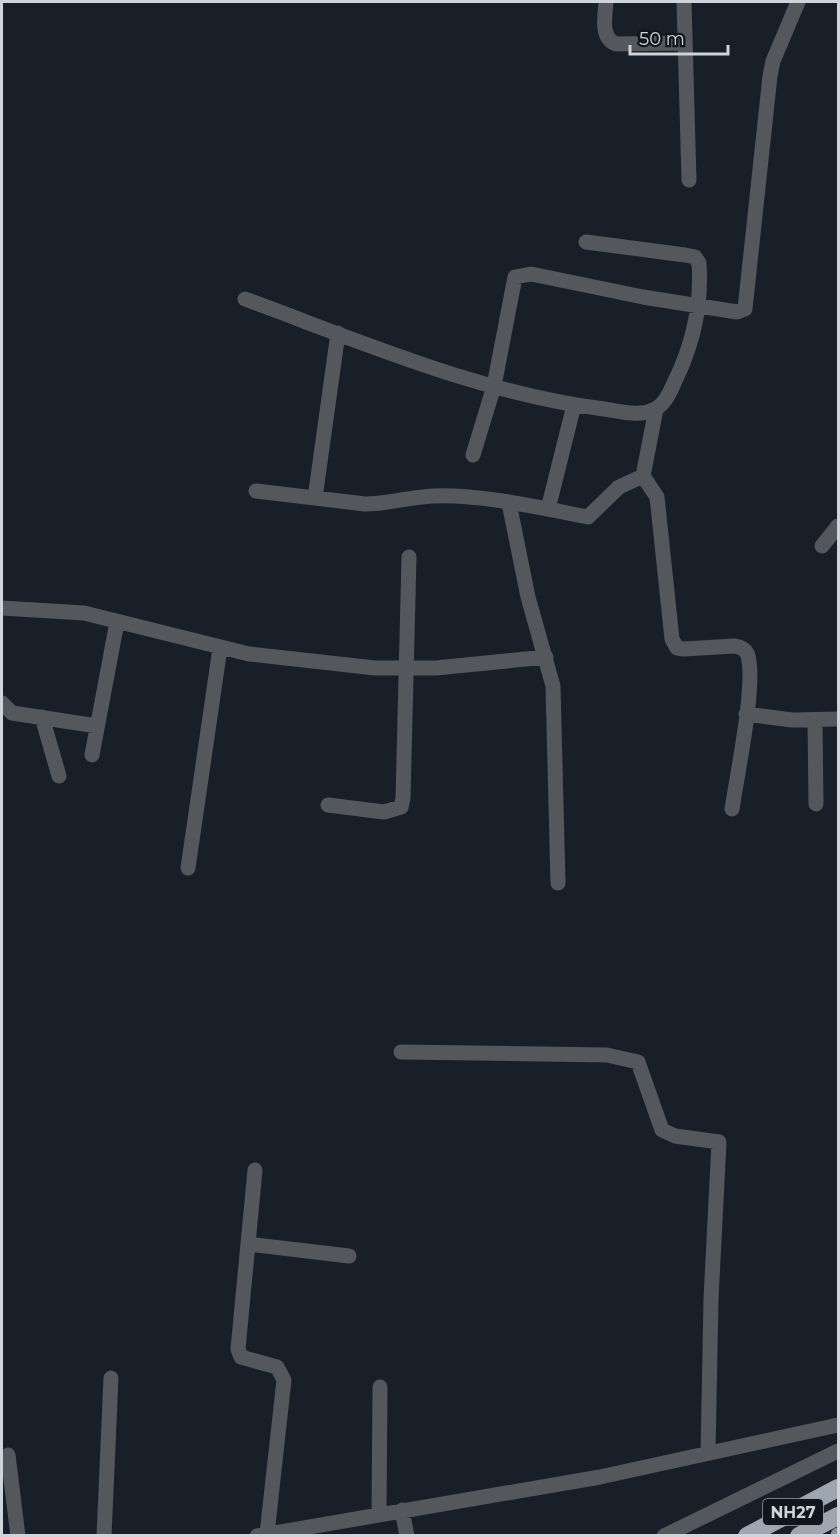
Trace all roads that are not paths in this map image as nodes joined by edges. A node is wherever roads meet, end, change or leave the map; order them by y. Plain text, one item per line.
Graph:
1 (606, 2) edge
2 (684, 2) edge
3 (798, 2) edge
4 (685, 43) junction
5 (689, 180) dead end
6 (585, 242) dead end
7 (245, 299) dead end
8 (698, 306) junction
9 (338, 333) junction
10 (494, 386) junction
11 (574, 405) junction
12 (656, 409) junction
13 (473, 454) dead end
14 (643, 476) junction
15 (256, 491) dead end
16 (315, 498) junction
17 (509, 503) junction
18 (548, 509) junction
19 (838, 526) edge
20 (822, 546) dead end
21 (409, 557) dead end
22 (2, 608) edge
23 (117, 622) junction
24 (220, 648) junction
25 (546, 657) junction
26 (408, 669) junction
27 (2, 703) edge
28 (746, 714) junction
29 (42, 717) junction
30 (838, 719) edge
31 (815, 721) junction
32 (97, 726) junction
33 (92, 755) dead end
34 (59, 776) dead end
35 (816, 804) dead end
36 (328, 805) dead end
37 (732, 809) dead end
38 (188, 868) dead end
39 (558, 883) dead end
40 (401, 1052) dead end
41 (255, 1170) dead end
42 (248, 1244) junction
43 (349, 1256) dead end
44 (111, 1378) dead end
45 (380, 1387) dead end
46 (838, 1425) edge
47 (838, 1451) edge
48 (708, 1453) junction
49 (8, 1455) dead end
50 (838, 1488) edge
51 (402, 1510) junction
52 (379, 1514) junction
53 (838, 1515) edge
54 (262, 1535) edge
55 (18, 1536) edge
56 (104, 1536) edge
57 (407, 1536) edge
58 (664, 1536) edge
59 (747, 1536) edge
60 (799, 1536) edge

1 - 4 street
2 - 4 street
3 - 8 street
4 - 5 street
6 - 8 street
7 - 9 street
8 - 10 street
8 - 12 street
9 - 10 street
9 - 16 street
10 - 11 street
10 - 13 street
11 - 12 street
11 - 18 street
12 - 14 street
14 - 18 street
14 - 28 street
15 - 16 street
16 - 17 street
17 - 18 street
17 - 25 street
19 - 20 street
21 - 26 street
22 - 23 street
23 - 24 street
23 - 32 street
24 - 26 street
24 - 38 street
25 - 26 street
25 - 39 street
26 - 36 street
27 - 29 street
28 - 31 street
28 - 37 street
29 - 32 street
29 - 34 street
30 - 31 street
31 - 35 street
32 - 33 street
40 - 48 street
41 - 42 street
42 - 43 street
42 - 54 street
44 - 56 street
45 - 52 street
46 - 48 street
47 - 58 street
48 - 51 street
49 - 55 street
50 - 59 highway, NH27
51 - 52 street
51 - 57 street
52 - 54 street
53 - 60 highway, NH27

